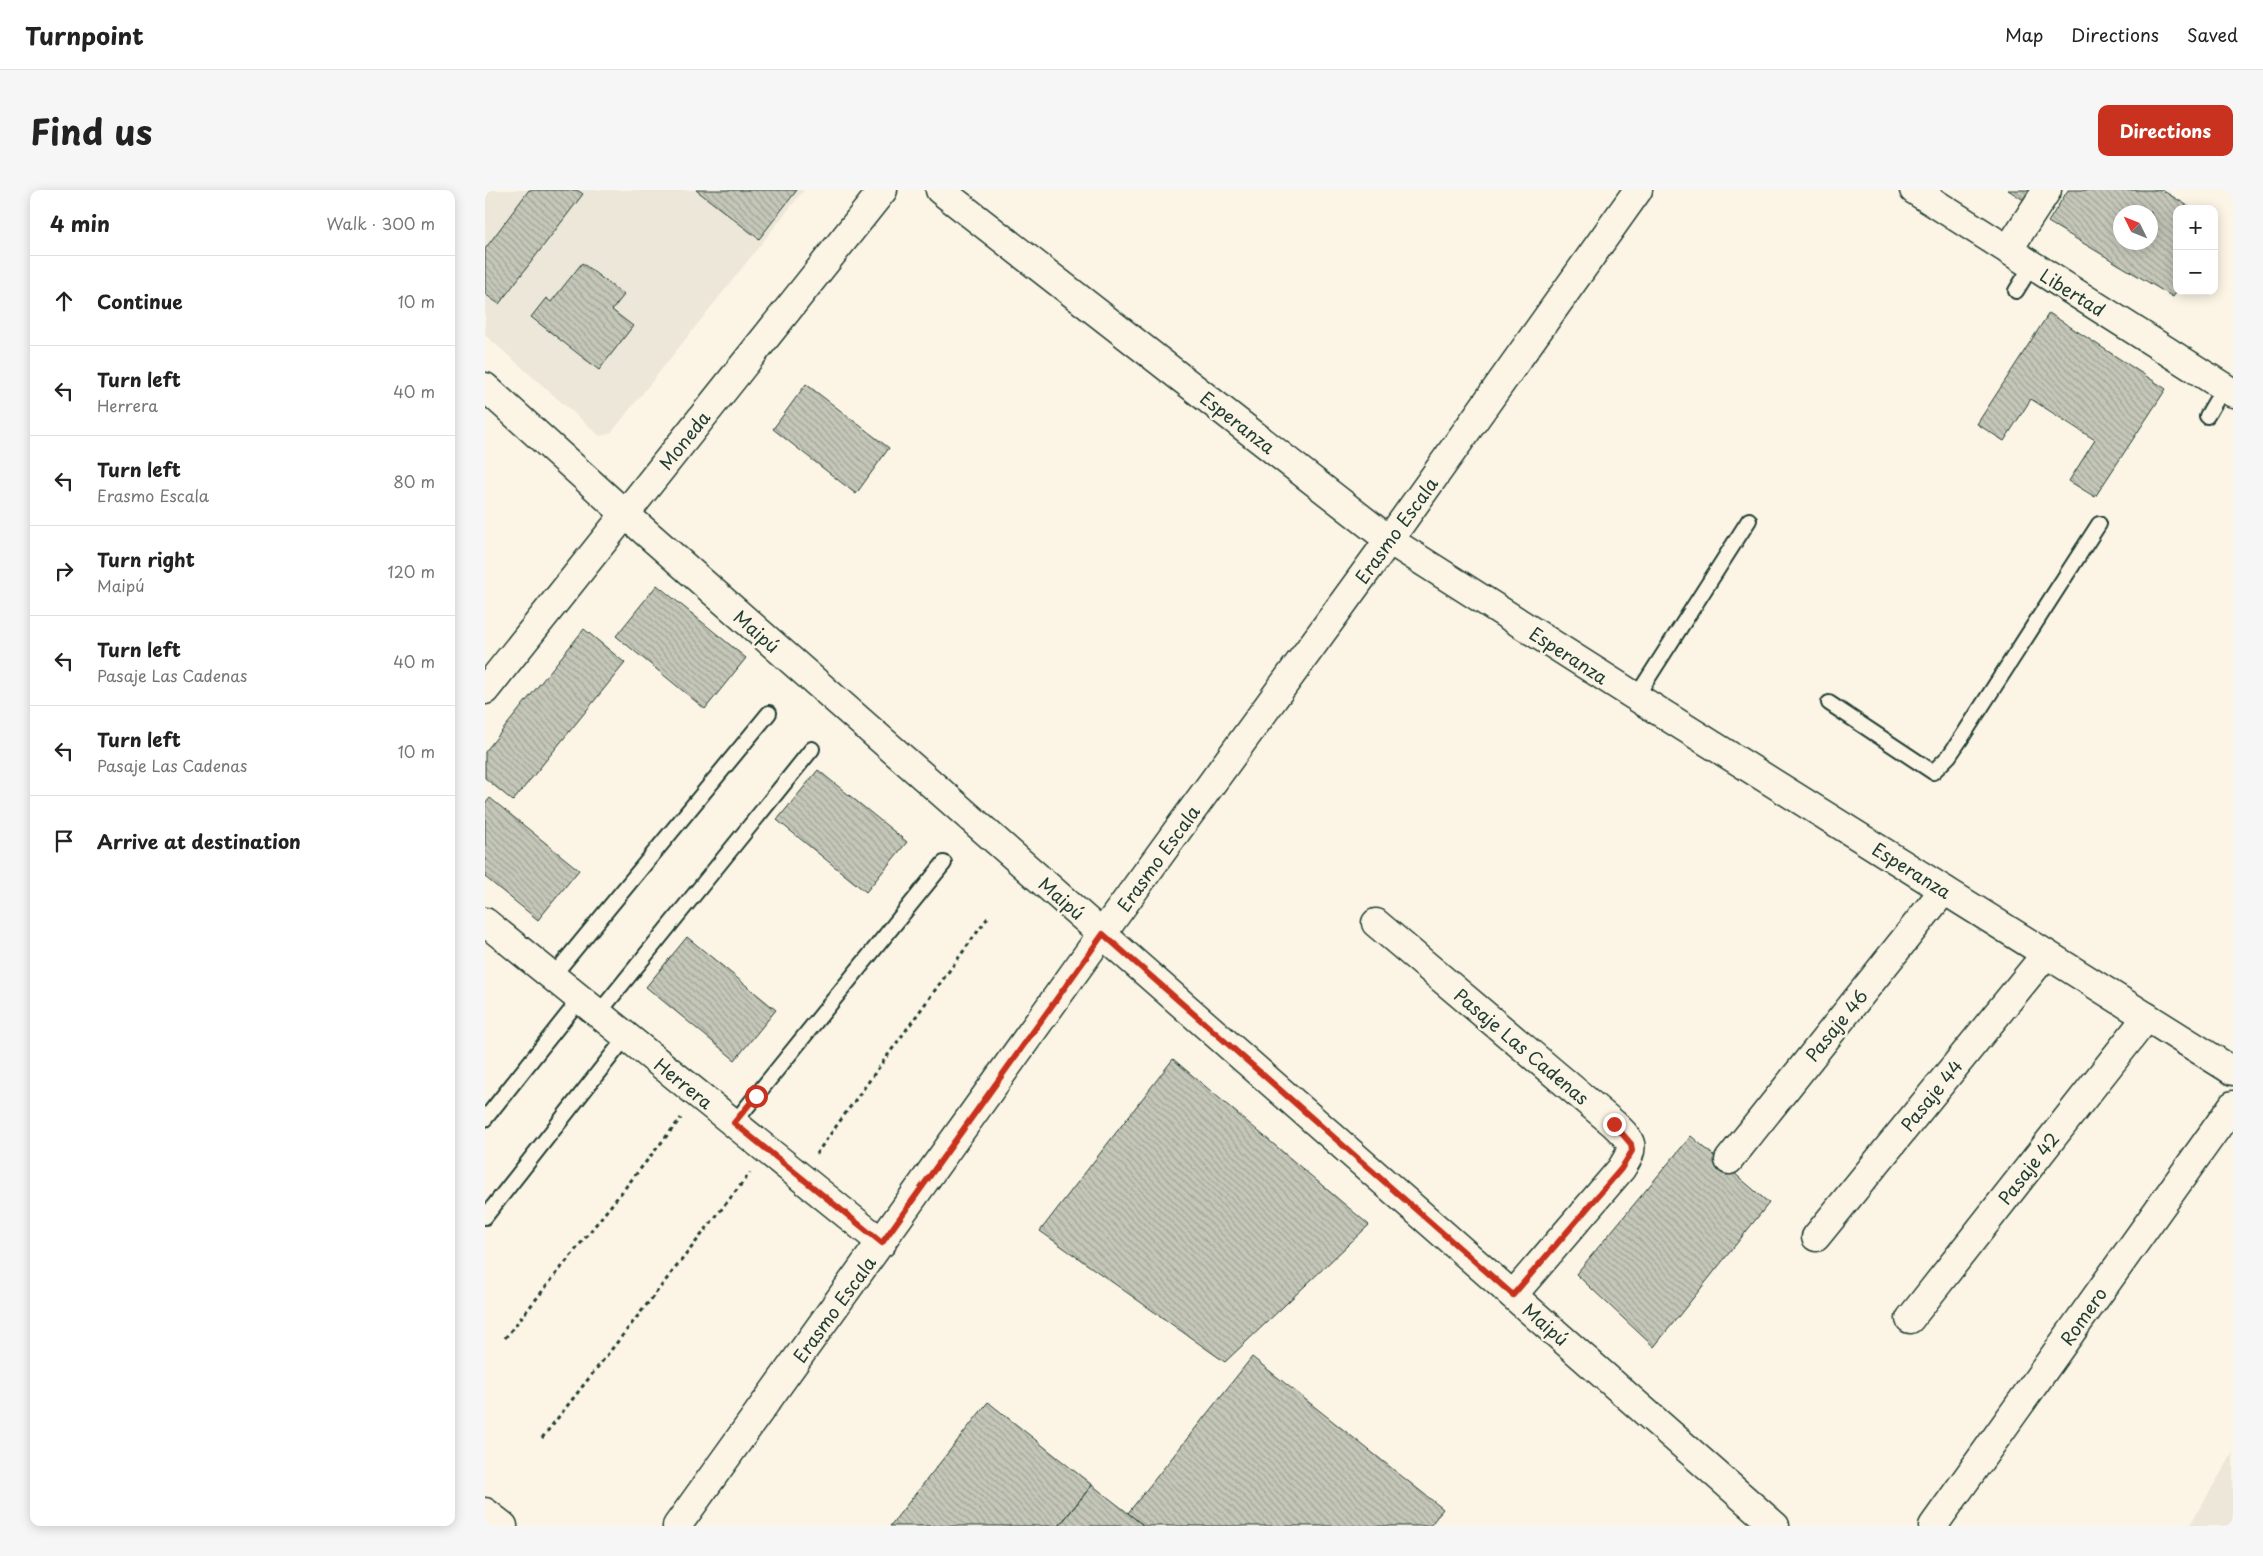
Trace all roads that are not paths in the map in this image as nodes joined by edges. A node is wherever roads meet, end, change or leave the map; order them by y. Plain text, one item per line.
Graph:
1 (883, 190) edge
2 (940, 190) edge
3 (1638, 190) edge
4 (1914, 190) edge
5 (2047, 190) edge
6 (2008, 250) junction
7 (2032, 265) junction
8 (2016, 290) dead end
9 (485, 387) edge
10 (2229, 390) edge
11 (2207, 416) dead end
12 (625, 514) junction
13 (1749, 520) dead end
14 (2099, 524) dead end
15 (1389, 540) junction
16 (485, 690) edge
17 (1636, 697) junction
18 (1829, 703) dead end
19 (769, 713) dead end
20 (812, 749) dead end
21 (943, 863) dead end
22 (1944, 890) junction
23 (485, 922) edge
24 (1376, 923) dead end
25 (1103, 934) junction
26 (2046, 954) junction
27 (552, 977) junction
28 (589, 1006) junction
29 (2147, 1017) junction
30 (626, 1036) junction
31 (2233, 1071) edge
32 (2233, 1105) edge
33 (485, 1119) edge
34 (734, 1123) junction
35 (1729, 1160) dead end
36 (485, 1218) edge
37 (1817, 1237) dead end
38 (882, 1243) junction
39 (1513, 1295) junction
40 (1910, 1319) dead end
41 (485, 1512) edge
42 (503, 1526) edge
43 (677, 1526) edge
44 (1775, 1526) edge
45 (1933, 1526) edge

1 - 12 street, Moneda
2 - 15 street, Esperanza
3 - 15 street, Erasmo Escala
4 - 6 street, Libertad
5 - 6 street
6 - 7 street, Libertad
7 - 8 lane
7 - 10 street, Libertad
9 - 12 street, Maipú
10 - 11 lane
12 - 16 street, Moneda
12 - 25 street, Maipú
13 - 17 lane
14 - 18 lane
15 - 17 street, Esperanza
15 - 25 street, Erasmo Escala
17 - 22 street, Esperanza
19 - 27 lane
20 - 28 lane
21 - 34 lane
22 - 26 street, Esperanza
22 - 35 street, Pasaje 46
23 - 27 street, Herrera
24 - 39 street, Pasaje Las Cadenas
25 - 38 street, Erasmo Escala
25 - 39 street, Maipú
26 - 29 street, Esperanza
26 - 37 street, Pasaje 44
27 - 28 street, Herrera
28 - 30 street, Herrera
28 - 33 lane
29 - 31 street, Esperanza
29 - 40 street, Pasaje 42
30 - 34 street, Herrera
30 - 36 lane
32 - 45 street, Romero
34 - 38 street, Herrera
38 - 43 street, Erasmo Escala
39 - 44 street, Maipú
41 - 42 street

